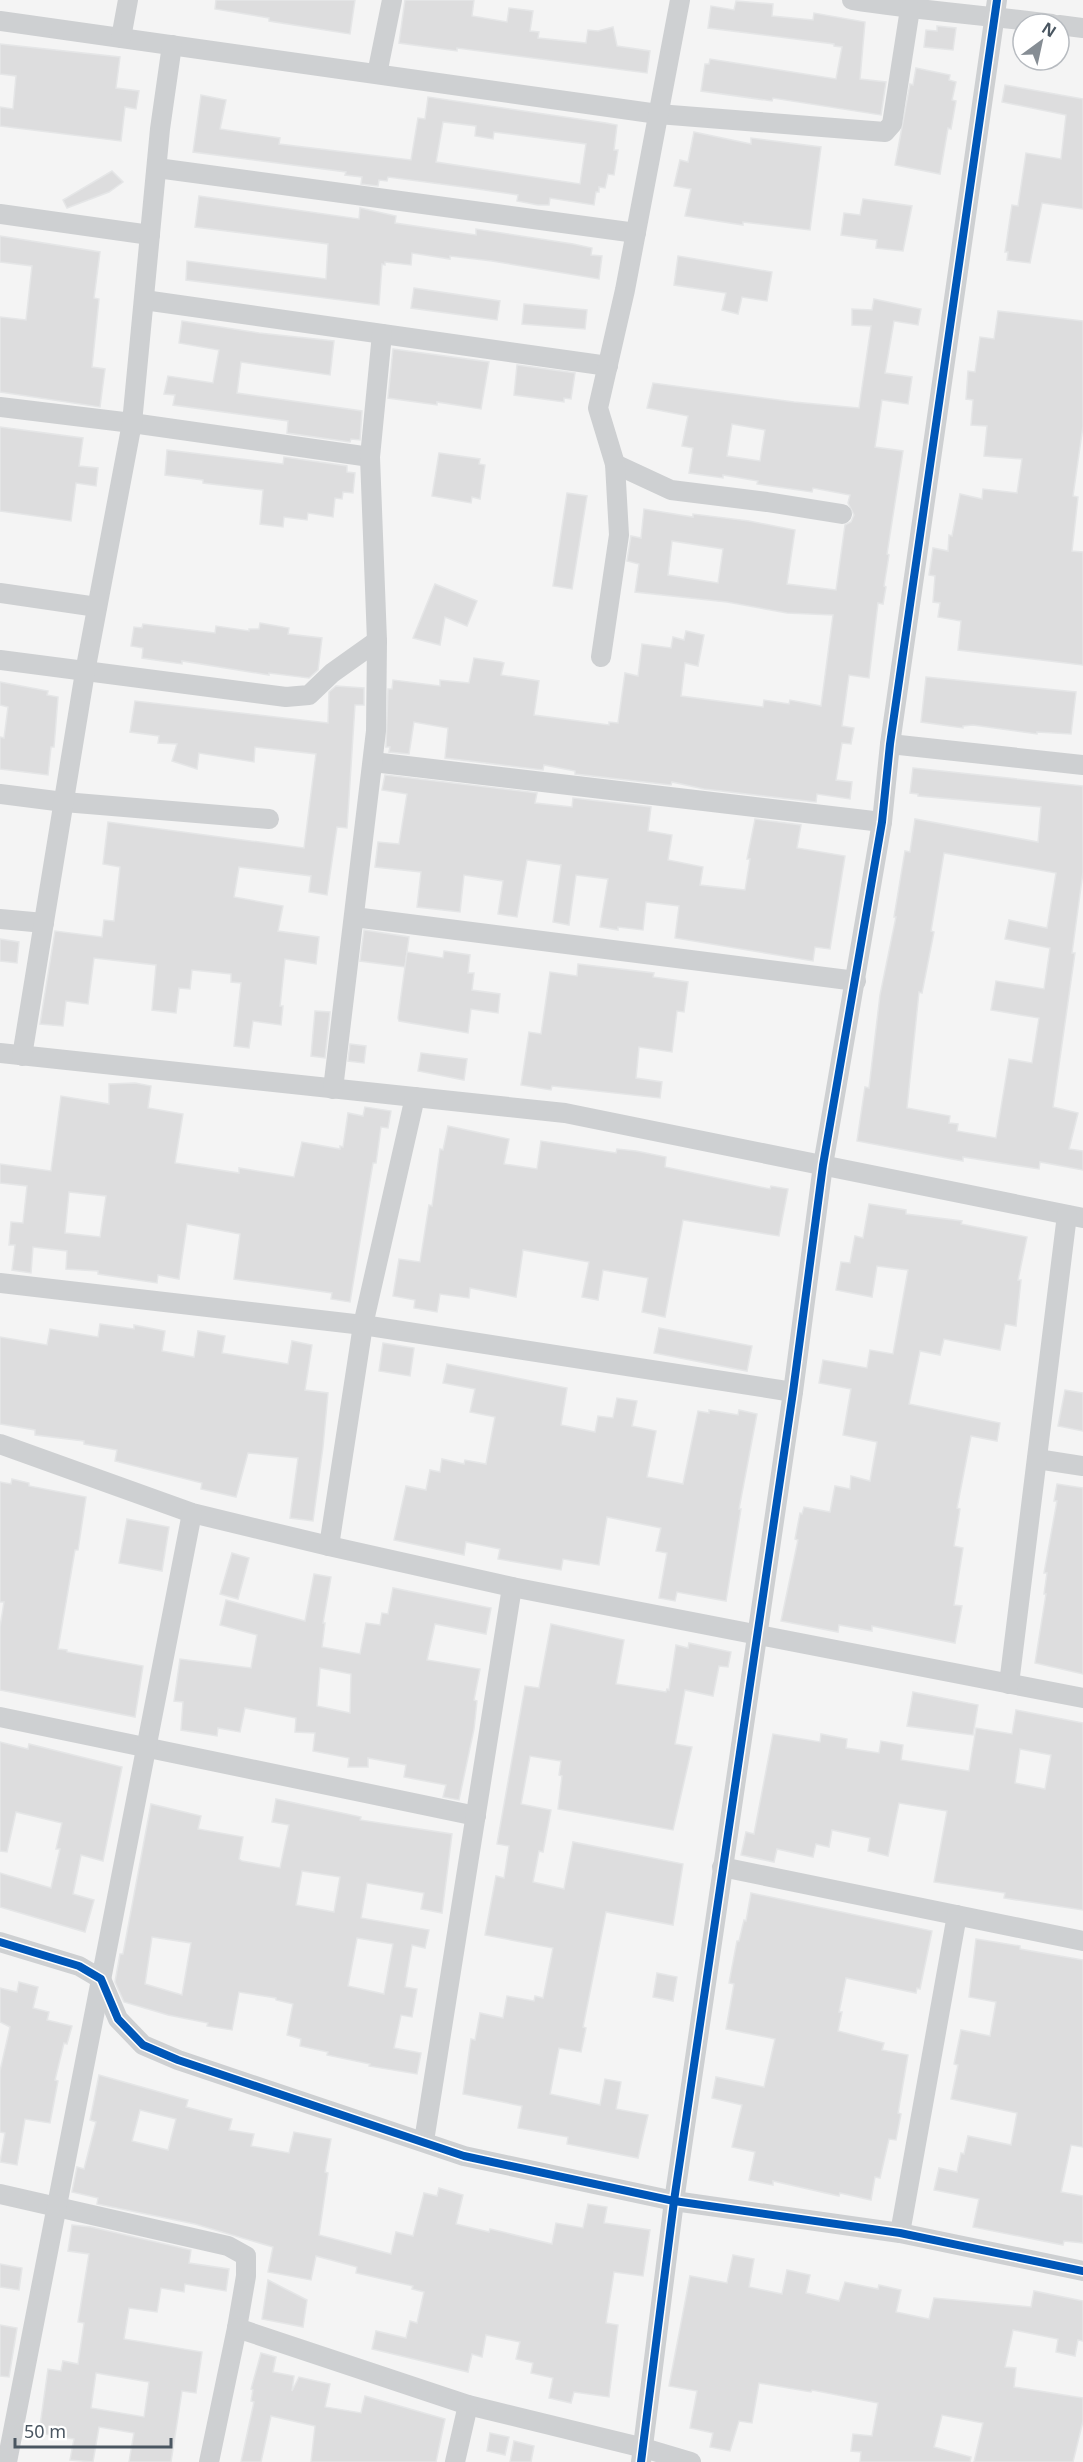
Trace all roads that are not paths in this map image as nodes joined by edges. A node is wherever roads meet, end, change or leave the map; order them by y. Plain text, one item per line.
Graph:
1 (128, 0) edge
2 (392, 0) edge
3 (680, 0) edge
4 (852, 0) edge
5 (996, 8) edge
6 (910, 9) junction
7 (1011, 12) edge
8 (0, 21) edge
9 (121, 38) junction
10 (172, 45) junction
11 (377, 74) junction
12 (658, 114) junction
13 (157, 168) junction
14 (0, 214) edge
15 (636, 233) junction
16 (150, 235) junction
17 (144, 300) junction
18 (382, 334) junction
19 (608, 366) junction
20 (0, 407) edge
21 (132, 423) junction
22 (370, 457) junction
23 (615, 464) junction
24 (842, 514) dead end
25 (0, 593) edge
26 (97, 607) junction
27 (377, 641) junction
28 (601, 657) dead end
29 (0, 660) edge
30 (85, 672) junction
31 (890, 744) junction
32 (373, 762) junction
33 (1083, 765) edge
34 (0, 794) edge
35 (64, 802) junction
36 (269, 819) dead end
37 (882, 822) junction
38 (354, 917) junction
39 (0, 919) edge
40 (44, 923) junction
41 (856, 981) junction
42 (0, 1053) edge
43 (22, 1056) junction
44 (333, 1089) junction
45 (415, 1098) junction
46 (823, 1166) junction
47 (1075, 1216) edge
48 (0, 1283) edge
49 (363, 1325) junction
50 (793, 1392) junction
51 (0, 1444) edge
52 (1037, 1459) junction
53 (1083, 1467) edge
54 (192, 1514) junction
55 (329, 1546) junction
56 (512, 1587) junction
57 (757, 1634) junction
58 (1009, 1684) junction
59 (1083, 1698) edge
60 (0, 1717) edge
61 (147, 1746) junction
62 (476, 1816) junction
63 (722, 1867) junction
64 (957, 1915) junction
65 (1083, 1941) edge
66 (0, 1942) edge
67 (101, 1979) junction
68 (424, 2141) junction
69 (0, 2194) edge
70 (674, 2201) junction
71 (57, 2206) junction
72 (900, 2233) junction
73 (1083, 2271) edge
74 (237, 2328) junction
75 (468, 2405) junction
76 (643, 2455) edge
77 (7, 2462) edge
78 (209, 2462) edge
79 (455, 2462) edge
80 (691, 2462) edge

1 - 9 street
2 - 11 street
3 - 12 street
4 - 6 street
5 - 6 street
5 - 7 street
5 - 31 street
6 - 12 street
8 - 9 street
9 - 10 street
10 - 11 street
10 - 13 street
11 - 12 street
12 - 15 street
13 - 15 street
13 - 16 street
14 - 16 street
15 - 19 street
16 - 17 street
17 - 18 street
17 - 21 street
18 - 19 street
18 - 22 street
19 - 23 street
20 - 21 street
21 - 22 street
21 - 26 street
22 - 27 street
23 - 24 street
23 - 28 street
25 - 26 street
26 - 30 street
27 - 30 street
27 - 32 street
29 - 30 street
30 - 35 street
31 - 33 street
31 - 37 street
32 - 37 street
32 - 38 street
34 - 35 street
35 - 36 street
35 - 40 street
37 - 41 street
38 - 41 street
38 - 44 street
39 - 40 street
40 - 43 street
41 - 46 street
42 - 43 street
43 - 44 street
44 - 45 street
45 - 46 street
45 - 49 street
46 - 47 street
46 - 50 street
47 - 52 street
48 - 49 street
49 - 50 street
49 - 55 street
50 - 57 street
51 - 54 street
52 - 53 street
52 - 58 street
54 - 55 street
54 - 61 street
55 - 56 street
56 - 57 street
56 - 62 street
57 - 58 street
57 - 63 street
58 - 59 street
60 - 61 street
61 - 62 street
61 - 67 street
62 - 68 street
63 - 64 street
63 - 70 street
64 - 65 street
64 - 72 street
66 - 67 street
67 - 68 street
67 - 71 street
68 - 70 street
69 - 71 street
70 - 72 street
70 - 76 street
71 - 74 street
71 - 77 street
72 - 73 street
74 - 75 street
74 - 78 street
75 - 76 street
75 - 79 street
76 - 80 street

